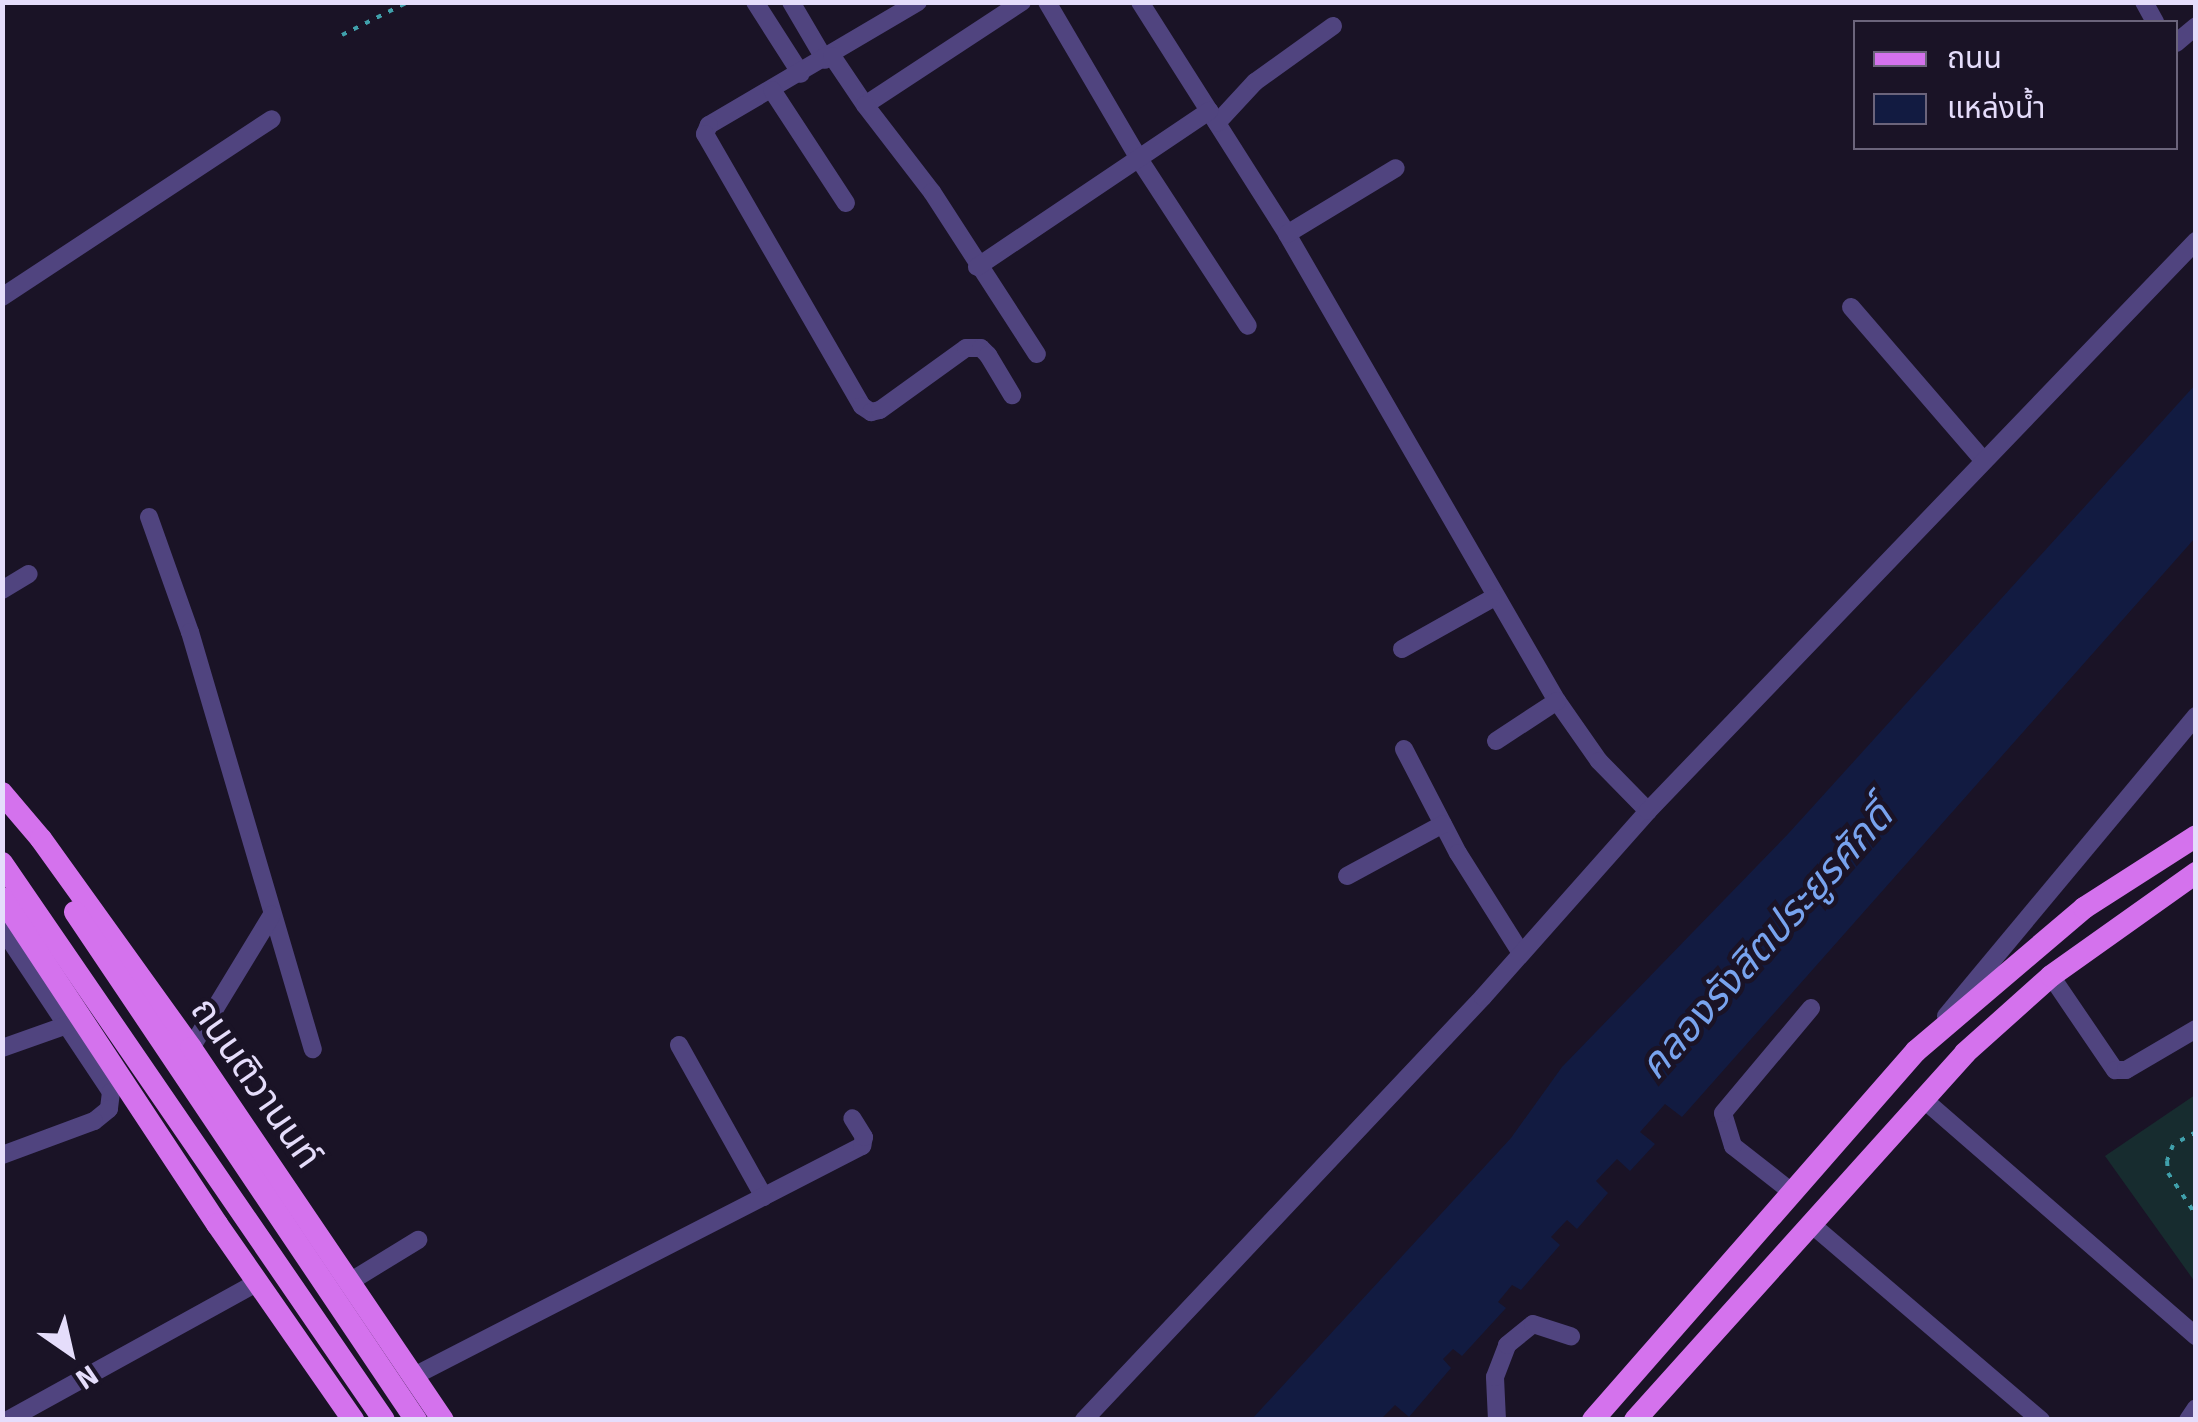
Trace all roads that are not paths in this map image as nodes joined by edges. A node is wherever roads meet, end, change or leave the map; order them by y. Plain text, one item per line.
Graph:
1 (754, 2) edge
2 (792, 2) edge
3 (918, 2) edge
4 (1022, 2) edge
5 (1046, 2) edge
6 (1140, 2) edge
7 (1333, 26) dead end
8 (829, 58) junction
9 (801, 74) junction
10 (772, 90) junction
11 (865, 105) junction
12 (1213, 117) junction
13 (272, 119) dead end
14 (1139, 159) junction
15 (1396, 168) dead end
16 (846, 202) dead end
17 (1287, 234) junction
18 (2196, 241) edge
19 (978, 268) junction
20 (2, 297) edge
21 (1851, 307) dead end
22 (1248, 326) dead end
23 (1037, 354) dead end
24 (1012, 395) dead end
25 (1984, 460) junction
26 (149, 517) dead end
27 (29, 574) dead end
28 (2, 590) edge
29 (1494, 598) junction
30 (1402, 649) dead end
31 (1557, 701) junction
32 (2196, 716) edge
33 (1496, 741) dead end
34 (1404, 749) dead end
35 (2, 793) edge
36 (2, 802) edge
37 (1648, 811) junction
38 (1443, 824) junction
39 (2196, 836) edge
40 (2, 863) edge
41 (2196, 873) edge
42 (1346, 876) dead end
43 (2, 898) edge
44 (272, 915) junction
45 (5, 936) edge
46 (1521, 953) junction
47 (2051, 976) junction
48 (1812, 1008) dead end
49 (67, 1025) junction
50 (2196, 1029) edge
51 (679, 1045) dead end
52 (2, 1048) edge
53 (191, 1048) junction
54 (313, 1050) dead end
55 (1916, 1050) junction
56 (1922, 1098) junction
57 (852, 1118) dead end
58 (2, 1156) edge
59 (1792, 1193) junction
60 (764, 1196) junction
61 (1810, 1223) junction
62 (418, 1240) dead end
63 (350, 1281) junction
64 (256, 1283) junction
65 (1571, 1336) dead end
66 (2196, 1336) edge
67 (414, 1376) junction
68 (2196, 1408) edge
69 (8, 1420) edge
70 (354, 1420) edge
71 (384, 1420) edge
72 (416, 1420) edge
73 (444, 1420) edge
74 (1084, 1420) edge
75 (1497, 1420) edge
76 (1593, 1420) edge
77 (1635, 1420) edge
78 (2041, 1420) edge
79 (2188, 1420) edge

1 - 9 street
2 - 8 street
3 - 8 street
4 - 11 street
5 - 14 street
6 - 12 street
7 - 12 street
8 - 9 street
8 - 11 street
9 - 10 street
10 - 16 street
10 - 24 street
11 - 19 street
12 - 14 street
12 - 17 street
13 - 20 street
14 - 19 street
14 - 22 street
15 - 17 street
17 - 29 street
18 - 25 street
19 - 23 street
21 - 25 street
25 - 37 street
26 - 44 street
27 - 28 street
29 - 30 street
29 - 31 street
31 - 33 street
31 - 37 street
32 - 55 street
34 - 38 street
35 - 53 main road, ถนนติวานนท์
36 - 72 main road, ถนนติวานนท์
37 - 46 street
38 - 42 street
38 - 46 street
39 - 55 main road
40 - 71 main road
41 - 47 main road
43 - 64 main road
44 - 53 street
44 - 54 street
45 - 49 street
46 - 74 street
47 - 50 street
47 - 56 main road
48 - 59 street
49 - 52 street
49 - 58 street
51 - 60 street
53 - 63 main road, ถนนติวานนท์
55 - 59 main road
56 - 61 main road
56 - 66 street
57 - 60 street
59 - 76 main road
60 - 67 street
61 - 77 main road
61 - 78 street
62 - 63 street
63 - 67 main road, ถนนติวานนท์
64 - 69 street
64 - 70 main road
65 - 75 street
67 - 73 main road, ถนนติวานนท์
68 - 79 street

